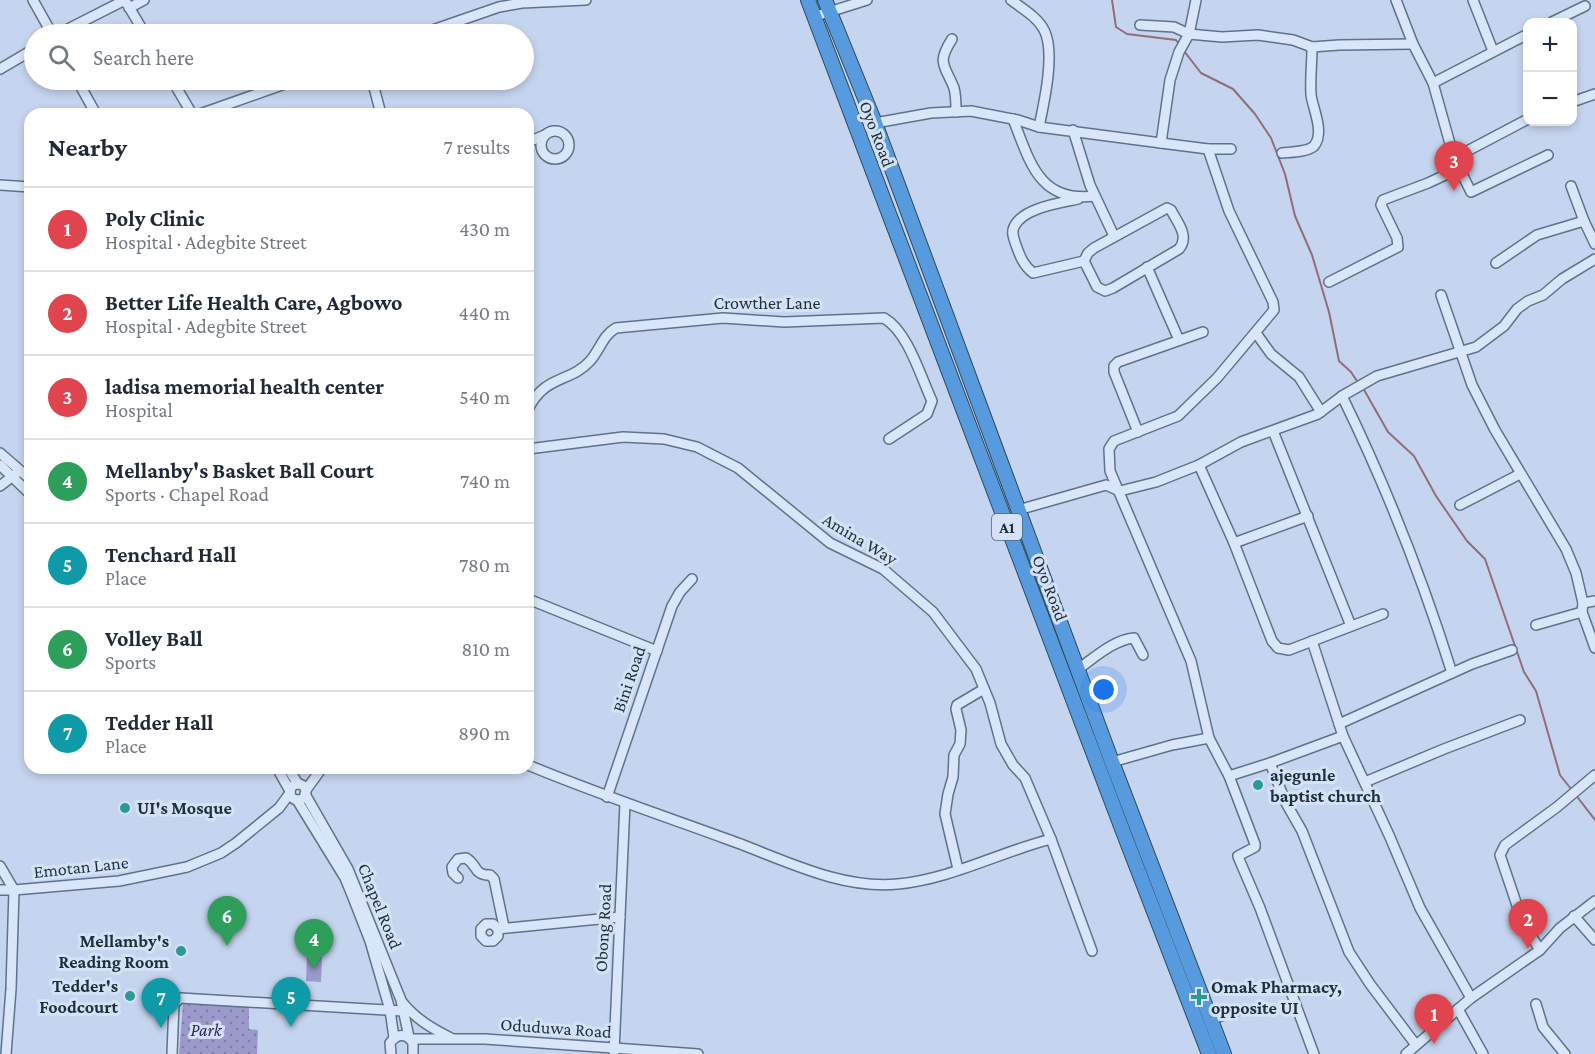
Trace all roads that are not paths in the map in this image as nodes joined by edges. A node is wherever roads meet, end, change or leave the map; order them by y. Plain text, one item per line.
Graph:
1 (33, 0) edge
2 (144, 0) edge
3 (586, 0) edge
4 (807, 0) edge
5 (867, 0) edge
6 (1011, 0) edge
7 (1196, 0) edge
8 (1396, 0) edge
9 (1473, 0) edge
10 (827, 6) edge
11 (1585, 6) dead end
12 (129, 8) junction
13 (813, 17) junction
14 (1560, 18) edge
15 (46, 24) edge
16 (78, 24) edge
17 (139, 24) edge
18 (450, 24) edge
19 (1140, 25) dead end
20 (1190, 34) junction
21 (1523, 36) edge
22 (952, 39) dead end
23 (1413, 44) junction
24 (1312, 47) junction
25 (1493, 51) junction
26 (24, 55) edge
27 (0, 69) edge
28 (1433, 83) junction
29 (83, 90) edge
30 (178, 90) edge
31 (268, 90) edge
32 (375, 90) edge
33 (1595, 94) edge
34 (1577, 100) edge
35 (93, 108) edge
36 (188, 108) edge
37 (217, 108) edge
38 (379, 108) edge
39 (956, 112) junction
40 (1013, 119) junction
41 (1523, 120) edge
42 (875, 123) junction
43 (1040, 127) junction
44 (1072, 130) junction
45 (545, 135) dead end
46 (534, 140) edge
47 (1161, 143) junction
48 (1208, 148) junction
49 (1231, 149) dead end
50 (1282, 153) dead end
51 (1548, 156) dead end
52 (1454, 158) junction
53 (1458, 169) junction
54 (0, 185) edge
55 (1571, 186) dead end
56 (24, 187) edge
57 (1095, 196) junction
58 (1078, 199) junction
59 (1584, 220) junction
60 (1114, 236) junction
61 (1595, 244) edge
62 (1595, 259) edge
63 (1084, 261) junction
64 (1496, 263) dead end
65 (1147, 267) junction
66 (1329, 282) dead end
67 (1441, 295) dead end
68 (1203, 332) dead end
69 (1256, 333) junction
70 (1179, 340) junction
71 (1462, 351) junction
72 (1342, 396) junction
73 (534, 398) edge
74 (1321, 412) junction
75 (1273, 431) junction
76 (1138, 432) junction
77 (889, 439) dead end
78 (534, 448) edge
79 (0, 453) edge
80 (0, 465) edge
81 (1199, 465) junction
82 (16, 474) junction
83 (1520, 474) junction
84 (24, 477) edge
85 (24, 485) edge
86 (0, 486) edge
87 (1120, 491) junction
88 (1460, 505) dead end
89 (1018, 510) junction
90 (1308, 516) junction
91 (1234, 543) junction
92 (692, 579) dead end
93 (534, 601) edge
94 (1595, 601) edge
95 (1583, 608) junction
96 (1383, 614) dead end
97 (1536, 625) dead end
98 (1351, 626) junction
99 (1312, 640) junction
100 (1595, 648) edge
101 (1512, 650) dead end
102 (657, 651) junction
103 (1143, 655) dead end
104 (1077, 670) junction
105 (1452, 673) junction
106 (984, 689) junction
107 (1520, 720) dead end
108 (1339, 724) junction
109 (1343, 736) junction
110 (1209, 738) junction
111 (1112, 762) junction
112 (1270, 763) junction
113 (534, 767) edge
114 (282, 774) edge
115 (290, 774) edge
116 (316, 774) edge
117 (1595, 775) edge
118 (1229, 776) junction
119 (1365, 782) junction
120 (298, 792) junction
121 (607, 796) junction
122 (625, 803) junction
123 (1051, 839) junction
124 (1142, 863) junction
125 (0, 866) edge
126 (958, 869) junction
127 (458, 878) dead end
128 (0, 890) edge
129 (14, 890) junction
130 (1595, 901) edge
131 (1574, 916) junction
132 (620, 917) junction
133 (1595, 940) edge
134 (1540, 950) junction
135 (1092, 951) dead end
136 (0, 988) edge
137 (11, 989) junction
138 (1471, 998) junction
139 (400, 1000) junction
140 (1536, 1004) dead end
141 (1458, 1009) junction
142 (390, 1010) junction
143 (1239, 1010) dead end
144 (403, 1011) junction
145 (1212, 1019) junction
146 (394, 1038) junction
147 (410, 1038) junction
148 (453, 1039) junction
149 (1416, 1045) junction
150 (614, 1051) edge
151 (6, 1054) edge
152 (172, 1054) edge
153 (391, 1054) edge
154 (412, 1054) edge
155 (698, 1054) edge
156 (1209, 1054) edge
157 (1224, 1054) edge
158 (1314, 1054) edge
159 (1406, 1054) edge
160 (1483, 1054) edge
161 (1565, 1054) edge

1 - 15 street
2 - 12 street
3 - 18 street
4 - 13 highway, Oyo Road / A1
5 - 10 street
6 - 43 street
7 - 20 street
8 - 23 street
9 - 25 street
10 - 13 street
10 - 42 highway, Oyo Road / A1
11 - 14 street
12 - 16 street
12 - 17 street
13 - 124 highway, Oyo Road / A1
19 - 20 street
20 - 24 street
20 - 47 street
21 - 25 street
22 - 39 street
23 - 24 street
23 - 28 street
24 - 50 street
25 - 28 street
26 - 27 street
28 - 52 street
29 - 35 street
30 - 36 street
31 - 37 street
32 - 38 street
33 - 34 street
39 - 40 street
39 - 42 street
40 - 43 street
40 - 58 street
41 - 52 street
42 - 89 highway, Oyo Road / A1
43 - 44 street
44 - 47 street
44 - 57 street
45 - 46 street
47 - 48 street
48 - 49 street
48 - 69 street
51 - 53 street
52 - 53 street
53 - 66 street
54 - 56 street
55 - 59 street
57 - 58 street
57 - 60 street
58 - 63 street
59 - 61 street
59 - 64 street
60 - 63 street
60 - 65 street
62 - 71 street
63 - 65 street
65 - 70 street
67 - 71 street
68 - 70 street
69 - 74 street
69 - 76 street
70 - 76 street
71 - 72 street
71 - 83 street
72 - 74 street
72 - 105 street
73 - 77 street, Crowther Lane
74 - 75 street
75 - 81 street
75 - 90 street
76 - 87 street
78 - 106 street, Amina Way
79 - 82 street
80 - 82 street
81 - 87 street
81 - 91 street
82 - 84 street
82 - 85 street
82 - 86 street
83 - 88 street
83 - 95 street
87 - 89 street
87 - 110 street
89 - 104 highway, Oyo Road / A1
90 - 91 street
90 - 98 street
91 - 99 street
92 - 102 street, Bini Road
93 - 102 street
94 - 95 street
95 - 97 street
95 - 100 street
96 - 98 street
98 - 99 street
99 - 108 street
101 - 105 street
102 - 121 street, Bini Road
103 - 104 street
104 - 111 highway, Oyo Road / A1
105 - 108 street
106 - 123 street, Amina Way
106 - 126 street
107 - 119 street
108 - 109 street
109 - 112 street
109 - 119 street
110 - 111 street
110 - 118 street
111 - 124 highway, Oyo Road / A1
112 - 118 street
112 - 149 street
113 - 121 street
114 - 120 street, Chapel Road
115 - 120 street, Chapel Road
116 - 120 street, Emotan Lane
117 - 134 street
118 - 158 street
119 - 138 street
120 - 129 street, Emotan Lane
120 - 139 street, Chapel Road
120 - 142 street, Chapel Road
121 - 122 street
122 - 126 street
122 - 132 street, Obong Road
123 - 126 street
123 - 135 street, Amina Way
124 - 145 highway, Oyo Road / A1
124 - 156 highway, Oyo Road / A1
125 - 129 street
127 - 132 street
128 - 129 street
129 - 137 street, Emotan Lane
130 - 131 street
131 - 133 street
131 - 134 street
132 - 150 street, Obong Road
134 - 138 street
136 - 137 street
137 - 151 street, Emotan Lane
138 - 141 street
139 - 144 street, Chapel Road
139 - 148 street
140 - 161 street
141 - 149 street
141 - 160 street
142 - 144 street
142 - 146 street, Chapel Road
142 - 152 street
143 - 145 street
144 - 147 street, Chapel Road
145 - 157 highway, Oyo Road / A1
146 - 147 street, Oduduwa Road
146 - 153 street, Chapel Road
147 - 148 street, Oduduwa Road
147 - 154 street, Chapel Road
148 - 150 street, Oduduwa Road
149 - 159 street
150 - 155 street, Oduduwa Road

